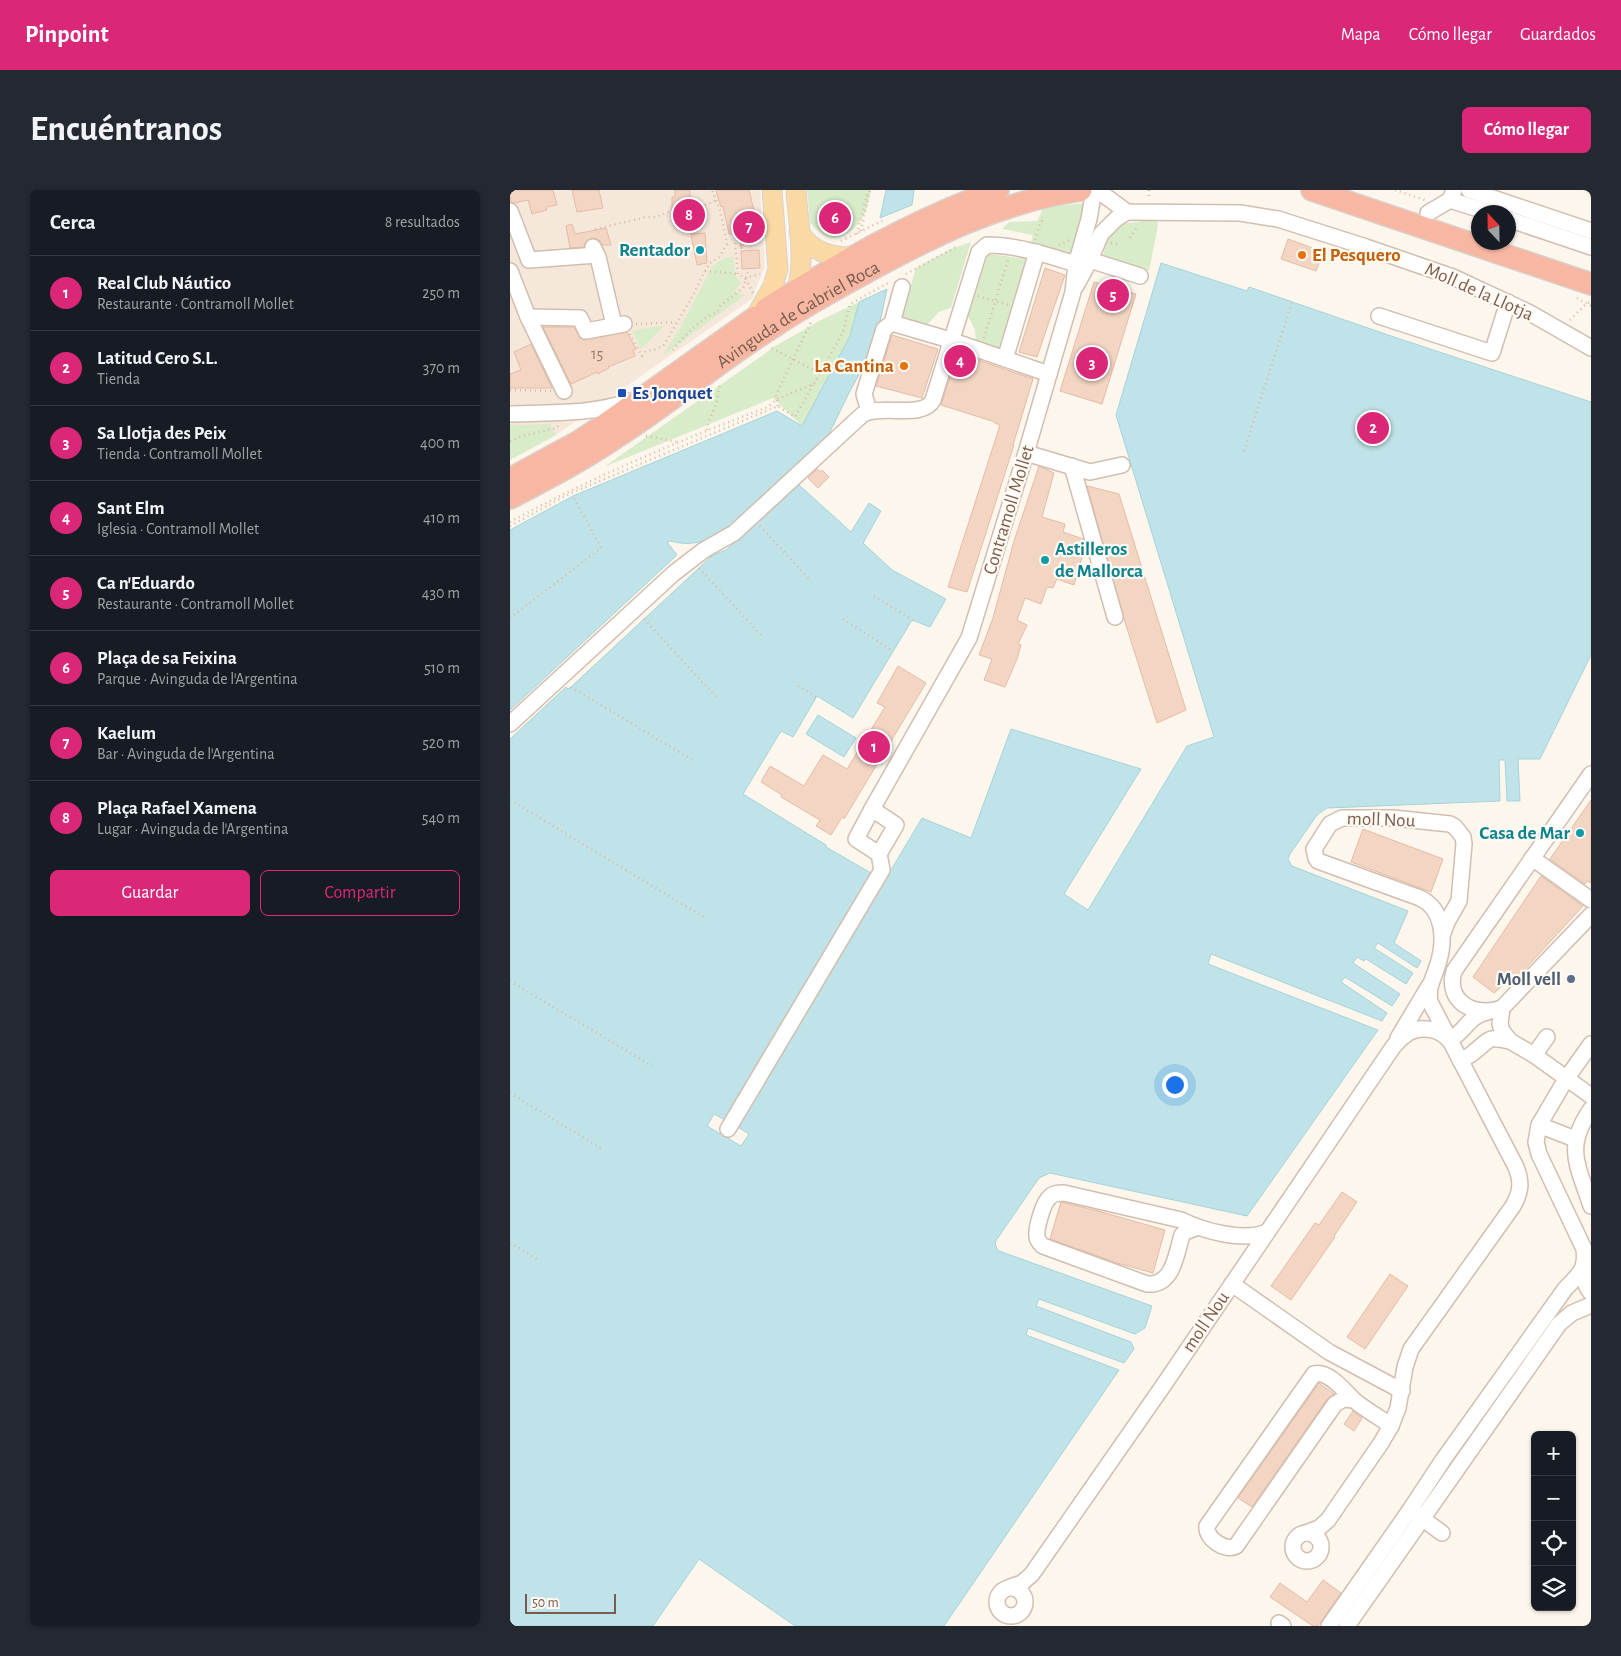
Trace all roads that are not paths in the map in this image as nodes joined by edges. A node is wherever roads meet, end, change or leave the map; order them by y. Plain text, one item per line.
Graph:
1 (772, 190) edge
2 (796, 190) edge
3 (998, 190) edge
4 (1081, 190) edge
5 (1095, 190) edge
6 (1312, 190) edge
7 (1359, 190) edge
8 (1469, 190) edge
9 (1452, 195) edge
10 (1473, 205) edge
11 (510, 211) edge
12 (1127, 212) junction
13 (1428, 213) junction
14 (1516, 222) edge
15 (1471, 228) edge
16 (1591, 231) edge
17 (799, 232) junction
18 (1516, 244) edge
19 (1038, 245) junction
20 (1591, 246) edge
21 (853, 257) junction
22 (1090, 260) junction
23 (1076, 264) junction
24 (1591, 268) edge
25 (778, 269) junction
26 (510, 271) edge
27 (1140, 276) dead end
28 (899, 281) road end
29 (1591, 284) edge
30 (798, 290) junction
31 (831, 292) junction
32 (1073, 292) junction
33 (1508, 302) junction
34 (1379, 316) dead end
35 (528, 317) junction
36 (766, 317) junction
37 (892, 323) junction
38 (950, 340) junction
39 (1591, 348) edge
40 (1004, 359) junction
41 (1049, 374) junction
42 (564, 389) road end
43 (646, 396) junction
44 (869, 411) junction
45 (510, 414) edge
46 (1026, 453) junction
47 (1122, 465) dead end
48 (1072, 466) junction
49 (510, 479) edge
50 (510, 498) edge
51 (1115, 617) dead end
52 (510, 724) edge
53 (1591, 774) edge
54 (872, 810) junction
55 (879, 854) junction
56 (1532, 858) junction
57 (1591, 900) edge
58 (1591, 915) edge
59 (1442, 936) junction
60 (1429, 986) junction
61 (1495, 1010) junction
62 (1547, 1037) dead end
63 (1449, 1040) junction
64 (1510, 1041) junction
65 (1591, 1044) edge
66 (1393, 1047) junction
67 (1534, 1055) junction
68 (1460, 1060) junction
69 (1566, 1078) junction
70 (1591, 1096) edge
71 (1591, 1109) edge
72 (1539, 1125) junction
73 (728, 1129) dead end
74 (1576, 1140) junction
75 (1591, 1206) edge
76 (1198, 1227) junction
77 (1267, 1232) junction
78 (1235, 1236) junction
79 (1250, 1257) junction
80 (1587, 1262) edge
81 (1232, 1284) junction
82 (1591, 1293) edge
83 (1591, 1304) edge
84 (1402, 1391) junction
85 (1354, 1400) junction
86 (1391, 1426) junction
87 (1416, 1514) junction
88 (1328, 1520) junction
89 (1442, 1532) dead end
90 (1306, 1533) junction
91 (1322, 1546) junction
92 (1032, 1574) junction
93 (1010, 1587) junction
94 (1026, 1601) junction
95 (1001, 1620) edge
96 (1329, 1626) edge
97 (1347, 1626) edge

1 - 25 main road
2 - 17 main road
3 - 21 highway, Avinguda de Gabriel Roca
4 - 31 highway, Avinguda de Gabriel Roca
5 - 12 street
5 - 23 street, Contramoll Mollet
6 - 29 highway
7 - 13 highway
8 - 16 street
9 - 10 street
9 - 13 street
11 - 35 street
12 - 22 street
12 - 33 street, Moll de la Llotja
13 - 15 highway
14 - 20 street
17 - 21 main road
17 - 30 main road
18 - 24 highway
19 - 23 street
19 - 38 street
19 - 40 street
21 - 30 highway, Avinguda de Gabriel Roca
22 - 27 street
22 - 32 street
23 - 32 street, Contramoll Mollet
25 - 30 main road
25 - 36 main road
26 - 35 street
28 - 37 street
30 - 31 main road
30 - 36 highway, Avinguda de Gabriel Roca
31 - 36 highway, Avinguda de Gabriel Roca
32 - 41 street, Contramoll Mollet
33 - 34 street
33 - 39 street, Moll de la Llotja
35 - 42 street
36 - 43 highway, Avinguda de Gabriel Roca
36 - 50 highway, Avinguda de Gabriel Roca
37 - 38 street
37 - 44 street
38 - 40 street
38 - 44 street
40 - 41 street
41 - 46 street, Contramoll Mollet
43 - 45 street
43 - 49 highway, Avinguda de Gabriel Roca
44 - 52 street
46 - 48 street
46 - 54 street, Contramoll Mollet
47 - 48 street
48 - 51 street
53 - 56 street
54 - 55 street, Contramoll Mollet
54 - 55 street
55 - 73 street
56 - 57 street
56 - 61 street
58 - 61 street
59 - 59 street, moll Nou
59 - 60 street, moll Nou
60 - 63 street
60 - 66 street, moll Nou
61 - 63 street
61 - 64 street
62 - 67 street
63 - 66 street, moll Nou
63 - 68 street
64 - 67 street
64 - 68 street
65 - 69 street
66 - 77 street, moll Nou
67 - 69 street
68 - 84 street
69 - 70 street
69 - 72 street
71 - 74 street
72 - 74 street
72 - 80 street
74 - 75 street
76 - 76 street
76 - 78 street
77 - 78 street
77 - 79 street, moll Nou
78 - 79 street
79 - 81 street, moll Nou
80 - 82 street
80 - 87 street
81 - 84 street
81 - 92 street, moll Nou
83 - 87 street
84 - 86 street
85 - 85 street
85 - 86 street
86 - 88 street
87 - 89 street
87 - 96 street
87 - 97 street
88 - 90 street
88 - 91 street
90 - 91 street
90 - 91 street
92 - 93 street, moll Nou
92 - 94 street
93 - 94 street
93 - 95 street
94 - 95 street

